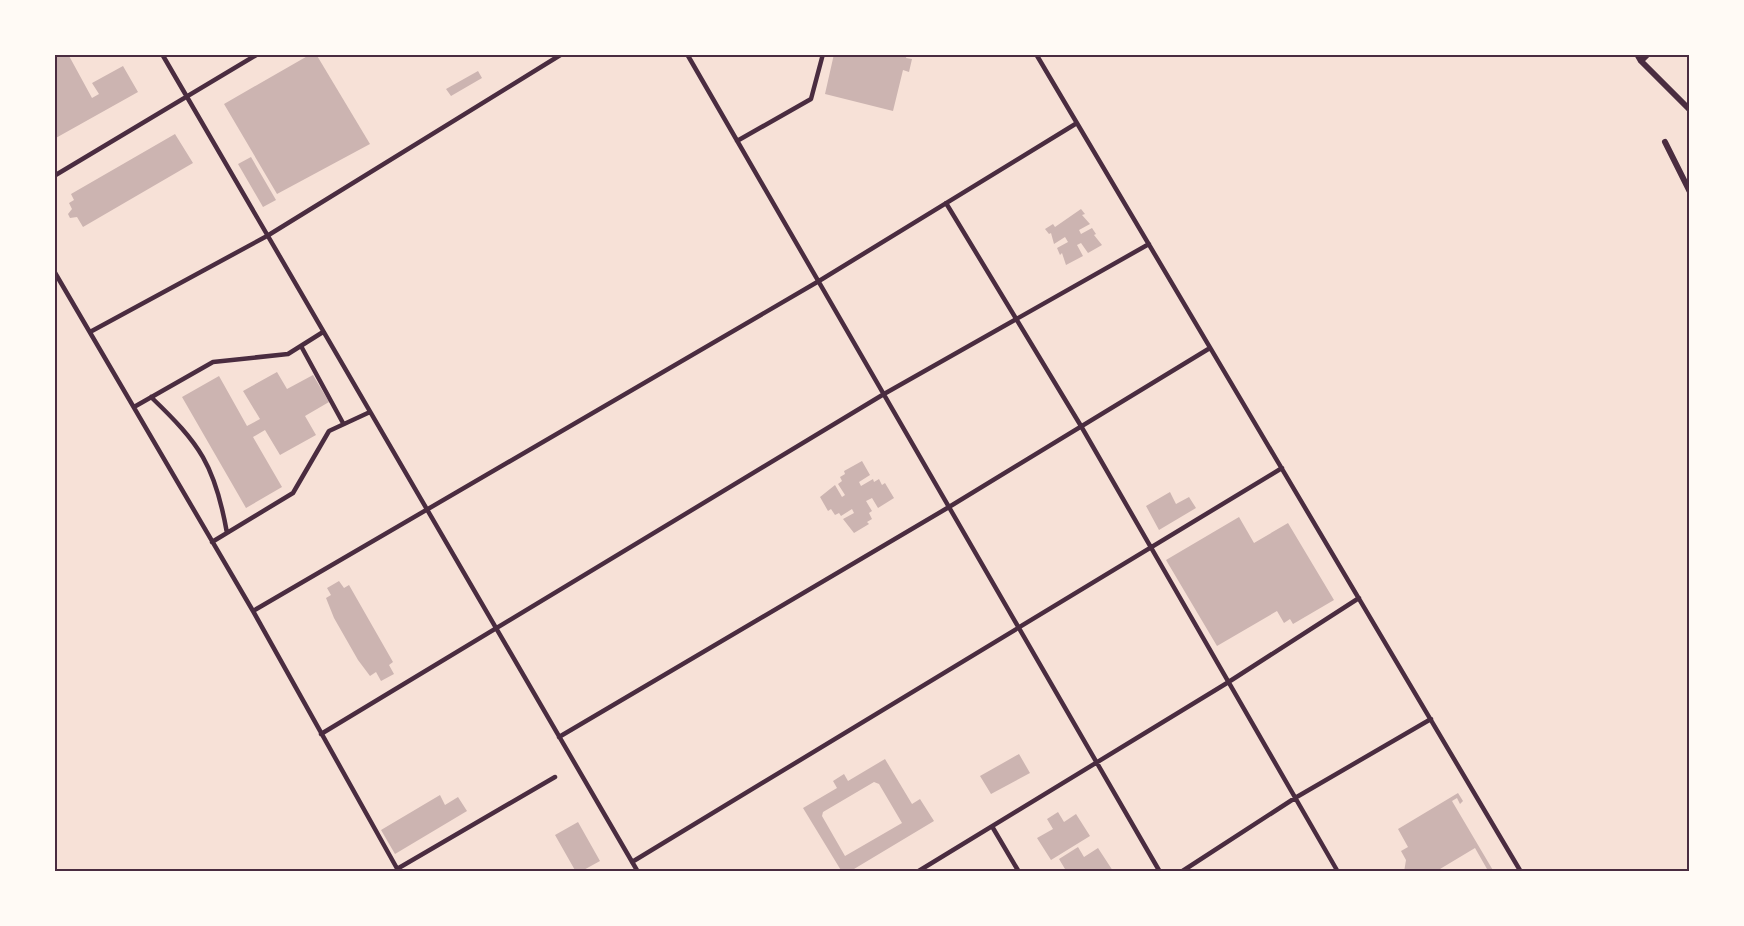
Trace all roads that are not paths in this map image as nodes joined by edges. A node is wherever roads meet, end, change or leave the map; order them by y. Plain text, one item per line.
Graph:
1 (162, 54) edge
2 (258, 54) edge
3 (562, 54) edge
4 (687, 54) edge
5 (823, 54) edge
6 (1036, 54) edge
7 (1638, 54) edge
8 (1648, 54) edge
9 (1641, 61) junction
10 (186, 97) junction
11 (1690, 110) edge
12 (1077, 123) junction
13 (737, 141) junction
14 (1665, 142) dead end
15 (54, 176) edge
16 (1690, 192) edge
17 (946, 203) junction
18 (267, 236) junction
19 (1149, 244) junction
20 (54, 271) edge
21 (819, 281) junction
22 (1015, 320) junction
23 (90, 332) junction
24 (323, 332) junction
25 (301, 346) junction
26 (1210, 348) junction
27 (884, 394) junction
28 (152, 397) junction
29 (134, 407) junction
30 (370, 412) junction
31 (343, 423) junction
32 (1082, 426) junction
33 (1282, 468) junction
34 (949, 507) junction
35 (427, 510) junction
36 (227, 533) junction
37 (212, 542) junction
38 (1151, 549) junction
39 (1359, 598) junction
40 (253, 611) junction
41 (1020, 629) junction
42 (497, 630) junction
43 (1227, 683) junction
44 (1431, 719) junction
45 (321, 734) junction
46 (559, 737) junction
47 (1096, 761) junction
48 (555, 777) dead end
49 (1295, 798) junction
50 (993, 828) junction
51 (632, 862) junction
52 (398, 871) edge
53 (638, 872) edge
54 (917, 872) edge
55 (1019, 872) edge
56 (1160, 872) edge
57 (1180, 872) edge
58 (1338, 872) edge
59 (1521, 872) edge

1 - 10 lane
2 - 10 lane
3 - 18 lane
4 - 13 lane
5 - 13 lane
6 - 12 lane
7 - 9 street
8 - 9 street
9 - 11 street
10 - 15 lane
10 - 18 lane
12 - 17 lane
12 - 19 lane
13 - 21 lane
14 - 16 street
17 - 21 lane
17 - 22 lane
18 - 23 lane
18 - 24 lane
19 - 22 lane
19 - 26 lane
20 - 23 lane
21 - 27 lane
21 - 35 lane
22 - 27 lane
22 - 32 lane
23 - 29 lane
24 - 25 lane
24 - 30 lane
25 - 28 lane
25 - 31 lane
26 - 32 lane
26 - 33 lane
27 - 34 lane
27 - 42 lane
28 - 29 lane
28 - 36 lane
29 - 37 lane
30 - 31 lane
30 - 35 lane
31 - 36 lane
32 - 34 lane
32 - 38 lane
33 - 38 lane
33 - 39 lane
34 - 41 lane
34 - 46 lane
35 - 40 lane
35 - 42 lane
36 - 37 lane
37 - 40 lane
38 - 41 lane
38 - 43 lane
39 - 43 lane
39 - 44 lane
40 - 45 lane
41 - 47 lane
41 - 51 lane
42 - 45 lane
42 - 46 lane
43 - 47 lane
43 - 49 lane
44 - 49 lane
44 - 59 lane
45 - 52 lane
46 - 51 lane
47 - 50 lane
47 - 56 lane
48 - 52 lane
49 - 57 lane
49 - 58 lane
50 - 54 lane
50 - 55 lane
51 - 53 lane

